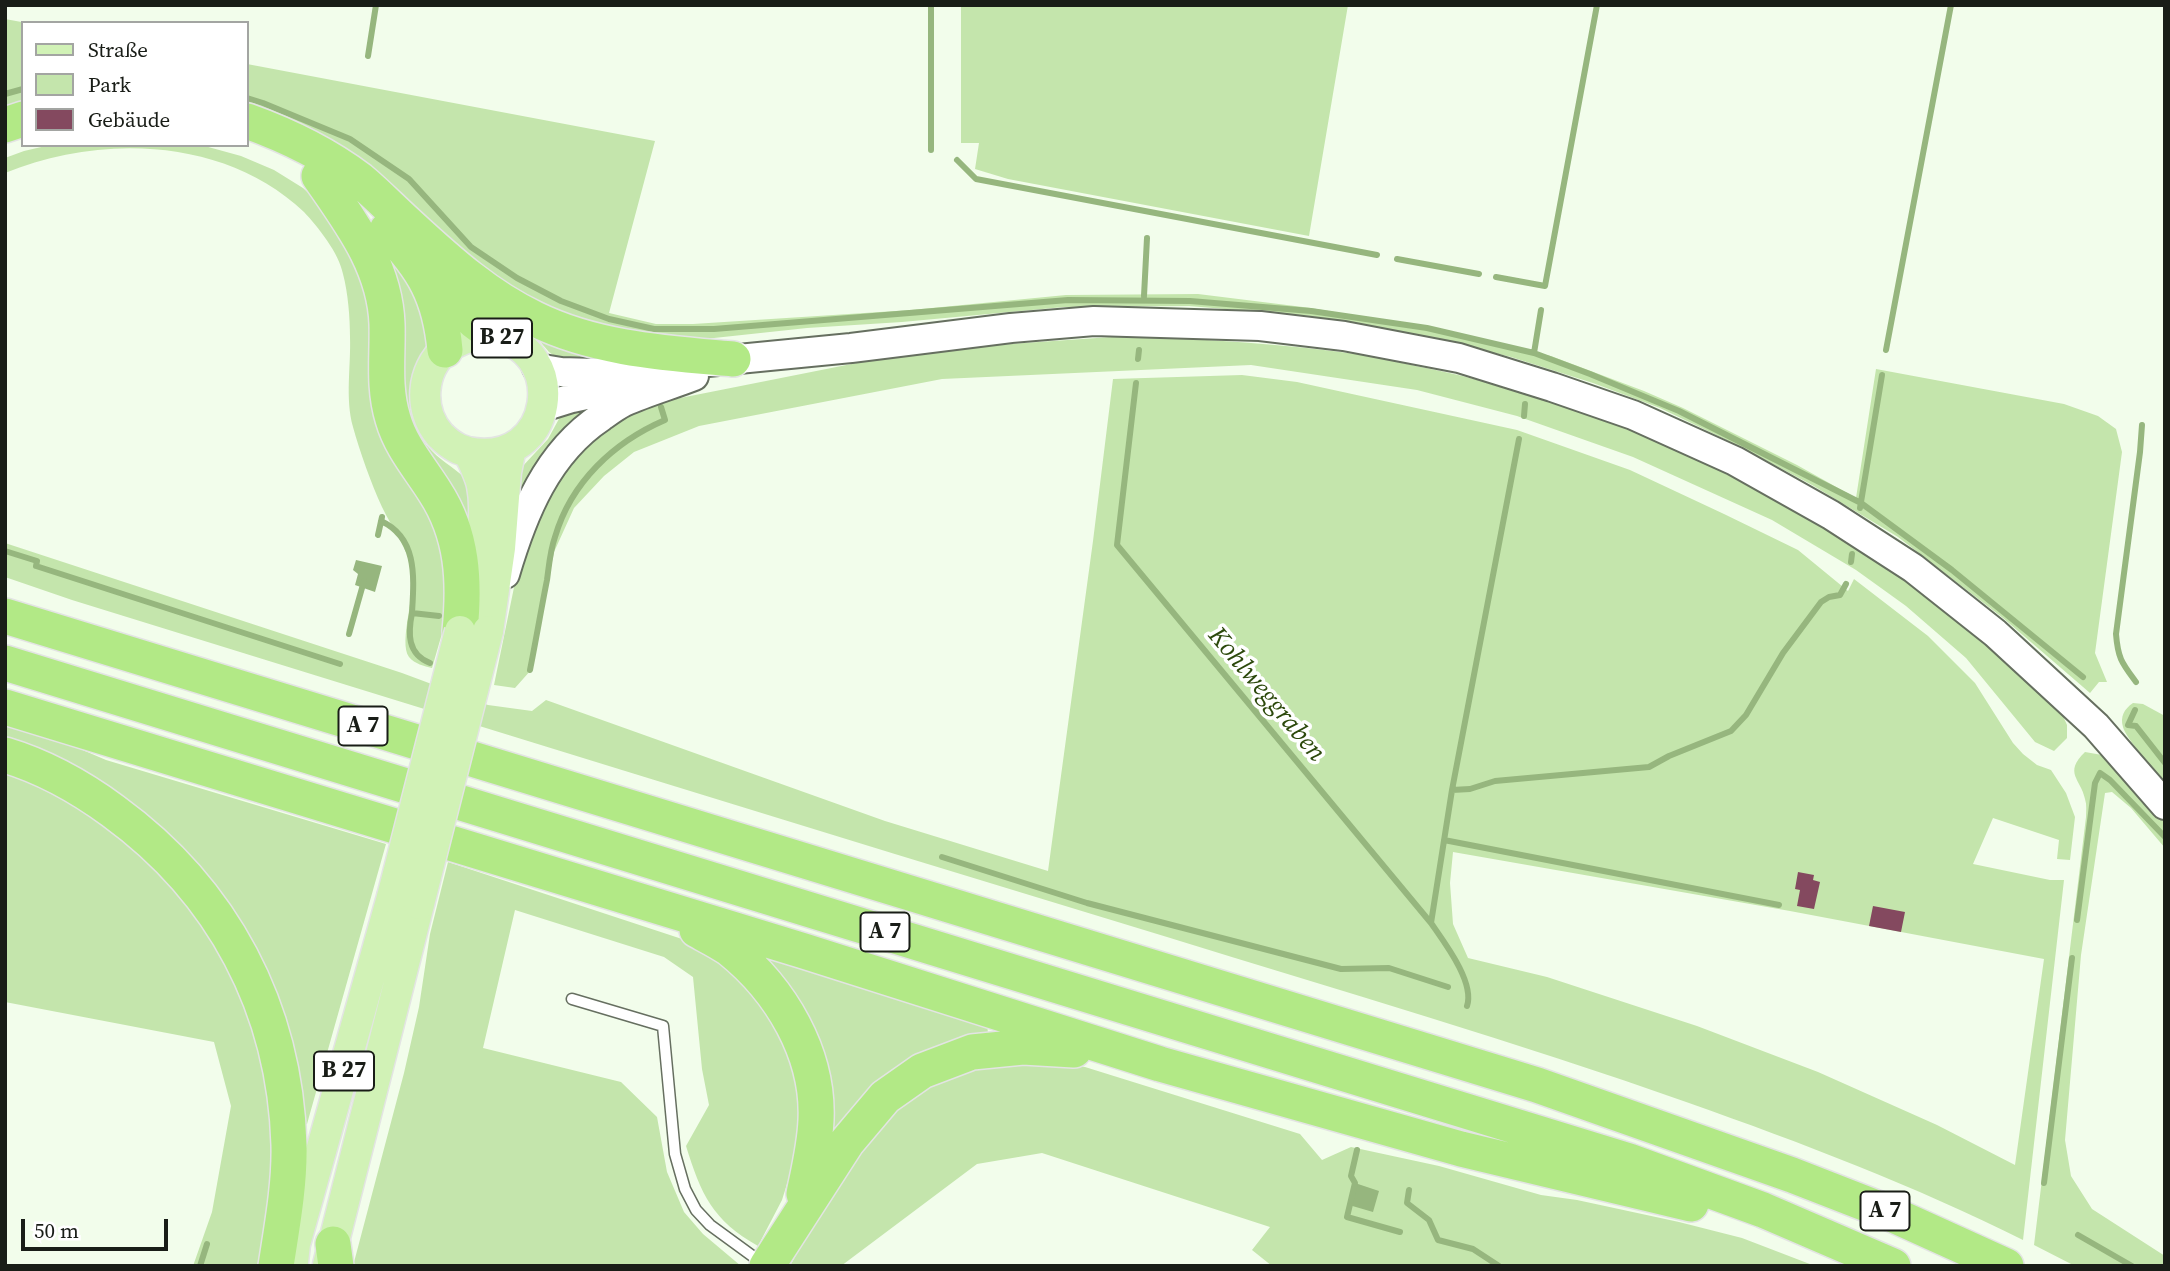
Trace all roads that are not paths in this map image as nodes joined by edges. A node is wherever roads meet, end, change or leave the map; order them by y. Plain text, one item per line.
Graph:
1 (248, 121) edge
2 (248, 142) edge
3 (319, 176) junction
4 (409, 226) junction
5 (494, 336) junction
6 (851, 348) junction
7 (446, 350) junction
8 (733, 359) junction
9 (537, 368) junction
10 (694, 376) junction
11 (543, 407) junction
12 (511, 448) junction
13 (467, 452) junction
14 (5, 595) edge
15 (5, 616) edge
16 (474, 631) junction
17 (100, 645) junction
18 (5, 663) edge
19 (5, 707) edge
20 (5, 755) edge
21 (2165, 804) edge
22 (405, 901) junction
23 (664, 910) junction
24 (572, 999) dead end
25 (1160, 1064) junction
26 (799, 1215) junction
27 (1817, 1233) junction
28 (332, 1258) edge
29 (1991, 1258) edge
30 (288, 1260) edge
31 (766, 1266) edge
32 (1893, 1266) edge

1 - 4 highway
2 - 3 highway
3 - 7 highway
3 - 16 highway
4 - 5 highway
4 - 8 highway
5 - 7 main road, B 27
5 - 9 main road, B 27
6 - 8 main road
6 - 10 main road
6 - 21 main road
7 - 13 main road, B 27
8 - 9 main road
9 - 11 main road, B 27
10 - 11 main road
10 - 16 main road
11 - 12 main road
12 - 13 main road
12 - 16 main road, B 27
13 - 16 main road, B 27
14 - 17 highway
15 - 17 highway, A 7
16 - 22 main road, B 27, bridge
17 - 29 highway, A 7
18 - 27 highway, A 7
19 - 23 highway
20 - 30 highway
22 - 28 main road, B 27
22 - 30 main road, B 27
23 - 25 highway
23 - 26 highway
24 - 31 lane
25 - 26 highway
25 - 27 highway
26 - 31 highway
27 - 32 highway, A 7

